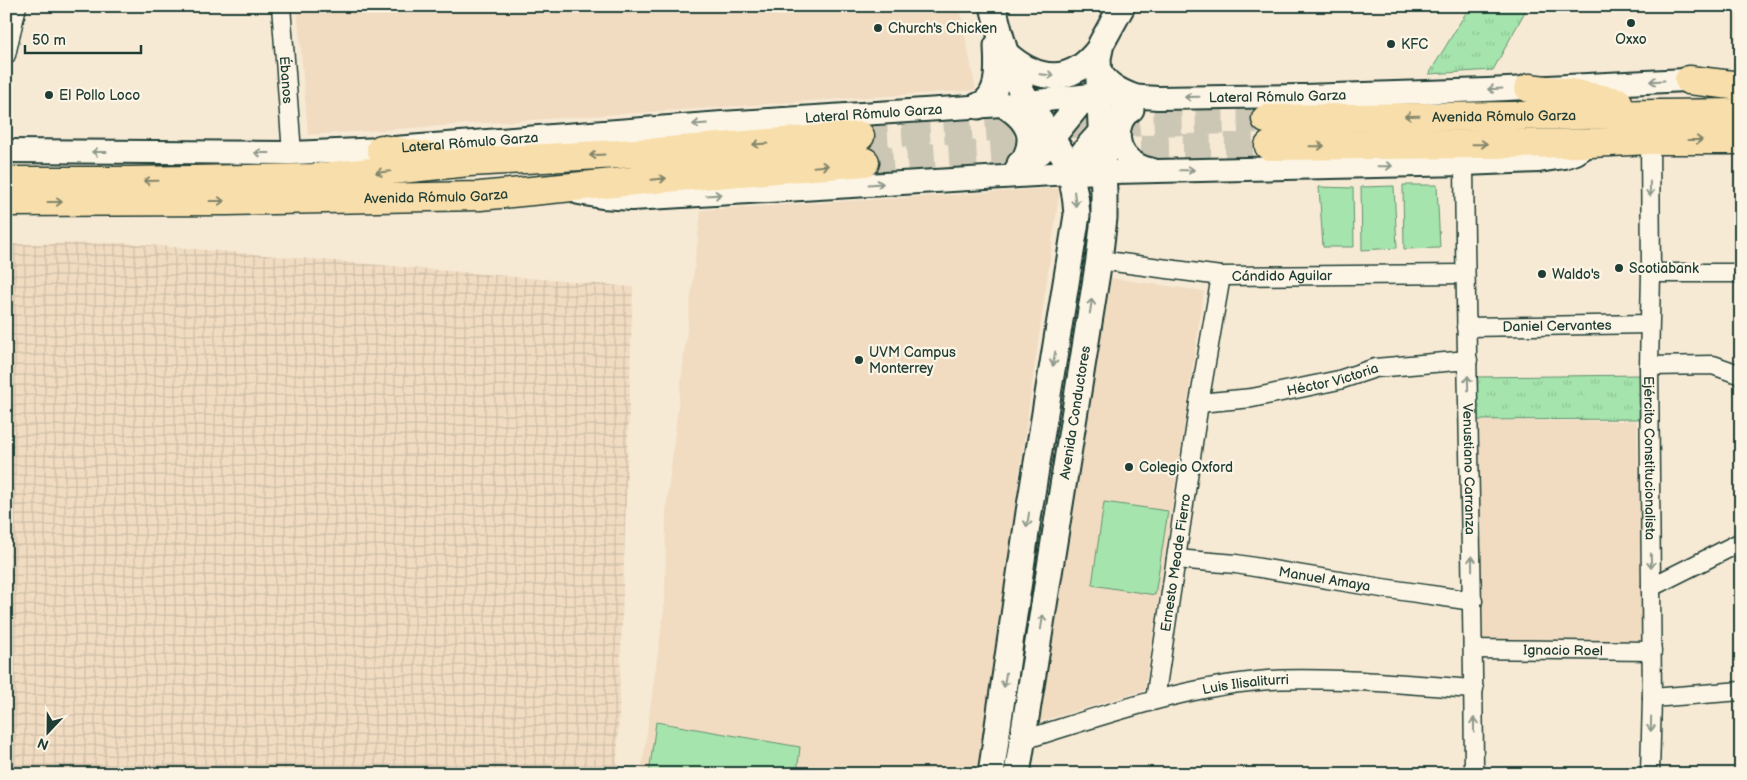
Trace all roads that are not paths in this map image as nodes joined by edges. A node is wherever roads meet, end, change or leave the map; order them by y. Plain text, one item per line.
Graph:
1 (17, 6) edge
2 (281, 6) edge
3 (1122, 6) edge
4 (995, 12) edge
5 (1005, 53) junction
6 (6, 55) edge
7 (1098, 71) junction
8 (1741, 77) edge
9 (1689, 80) junction
10 (1741, 86) edge
11 (1529, 88) junction
12 (1028, 102) junction
13 (1132, 103) junction
14 (990, 106) junction
15 (1670, 113) junction
16 (1741, 113) edge
17 (1266, 119) tunnel mouth
18 (1102, 130) junction
19 (860, 136) tunnel mouth
20 (1052, 138) junction
21 (1650, 140) junction
22 (1741, 140) edge
23 (1591, 143) junction
24 (1268, 146) tunnel mouth
25 (381, 149) junction
26 (6, 151) edge
27 (292, 153) junction
28 (469, 162) junction
29 (865, 162) tunnel mouth
30 (1464, 164) junction
31 (1015, 171) junction
32 (1157, 171) junction
33 (1104, 172) junction
34 (1070, 173) junction
35 (6, 181) edge
36 (561, 189) junction
37 (6, 202) edge
38 (1099, 260) junction
39 (1651, 273) junction
40 (1741, 273) edge
41 (1465, 274) junction
42 (1220, 276) junction
43 (1649, 324) junction
44 (1466, 327) junction
45 (1468, 360) junction
46 (1649, 366) junction
47 (1741, 375) edge
48 (1200, 403) junction
49 (1741, 542) edge
50 (1176, 559) junction
51 (1651, 586) junction
52 (1473, 601) junction
53 (1474, 649) junction
54 (1652, 651) junction
55 (1474, 689) junction
56 (1741, 691) edge
57 (1652, 698) junction
58 (1155, 700) junction
59 (1023, 740) junction
60 (991, 774) edge
61 (1018, 774) edge
62 (1474, 774) edge
63 (1650, 774) edge

1 - 6 street
2 - 27 street, Ébanos
3 - 7 main road
4 - 5 main road
4 - 14 main road
5 -> 7 main road
5 - 12 main road
7 - 12 street, Lateral Rómulo Garza
7 - 13 main road
7 - 18 main road, Avenida Conductores
7 - 20 main road
8 - 9 street, Lateral Rómulo Garza
9 - 10 main road
9 -> 11 street, Lateral Rómulo Garza
11 -> 13 street, Lateral Rómulo Garza
11 - 15 main road
12 - 14 street, Lateral Rómulo Garza
12 - 20 main road
13 - 18 main road
13 - 32 street
14 -> 25 street, Lateral Rómulo Garza
14 - 31 street
15 - 16 main road, Avenida Rómulo Garza
15 -> 17 main road, Avenida Rómulo Garza
18 - 33 main road, Avenida Conductores
18 - 34 main road
19 -> 28 main road, Avenida Rómulo Garza
20 - 31 main road
20 - 34 main road
21 -> 22 main road, Avenida Rómulo Garza
21 - 23 main road, Avenida Rómulo Garza
21 -> 39 street, Ejército Constitucionalista
24 -> 23 main road, Avenida Rómulo Garza
23 - 30 street
25 - 27 street, Lateral Rómulo Garza
25 - 28 main road
27 -> 26 street, Lateral Rómulo Garza
28 -> 35 main road, Avenida Rómulo Garza
36 -> 29 main road, Avenida Rómulo Garza
32 -> 30 street
30 - 41 street, Venustiano Carranza
31 - 34 street
36 -> 31 street
32 - 33 street
33 - 34 street
33 - 38 main road, Avenida Conductores
34 -> 60 main road
37 -> 36 main road, Avenida Rómulo Garza
38 - 42 street, Cándido Aguilar
59 -> 38 main road, Avenida Conductores
39 - 40 street
39 - 43 street, Ejército Constitucionalista
41 - 42 street, Cándido Aguilar
41 - 44 street, Venustiano Carranza
42 - 48 street, Ernesto Meade Fierro
43 - 44 street, Daniel Cervantes
43 - 46 street, Ejército Constitucionalista
44 - 45 street, Venustiano Carranza
45 - 48 street, Héctor Victoria
52 -> 45 street, Venustiano Carranza
46 - 47 street
46 -> 51 street, Ejército Constitucionalista
48 - 50 street, Ernesto Meade Fierro
49 - 51 street
50 - 52 street, Manuel Amaya
50 - 58 street, Ernesto Meade Fierro
51 - 54 street, Ejército Constitucionalista
52 - 53 street, Venustiano Carranza
53 - 54 street, Ignacio Roel
53 - 55 street, Venustiano Carranza
54 - 57 street, Ejército Constitucionalista
55 - 58 street, Luis Ilisaliturri
62 -> 55 street, Venustiano Carranza
56 - 57 street
57 -> 63 street, Ejército Constitucionalista
58 - 59 street, Luis Ilisaliturri
59 - 61 main road, Avenida Conductores

